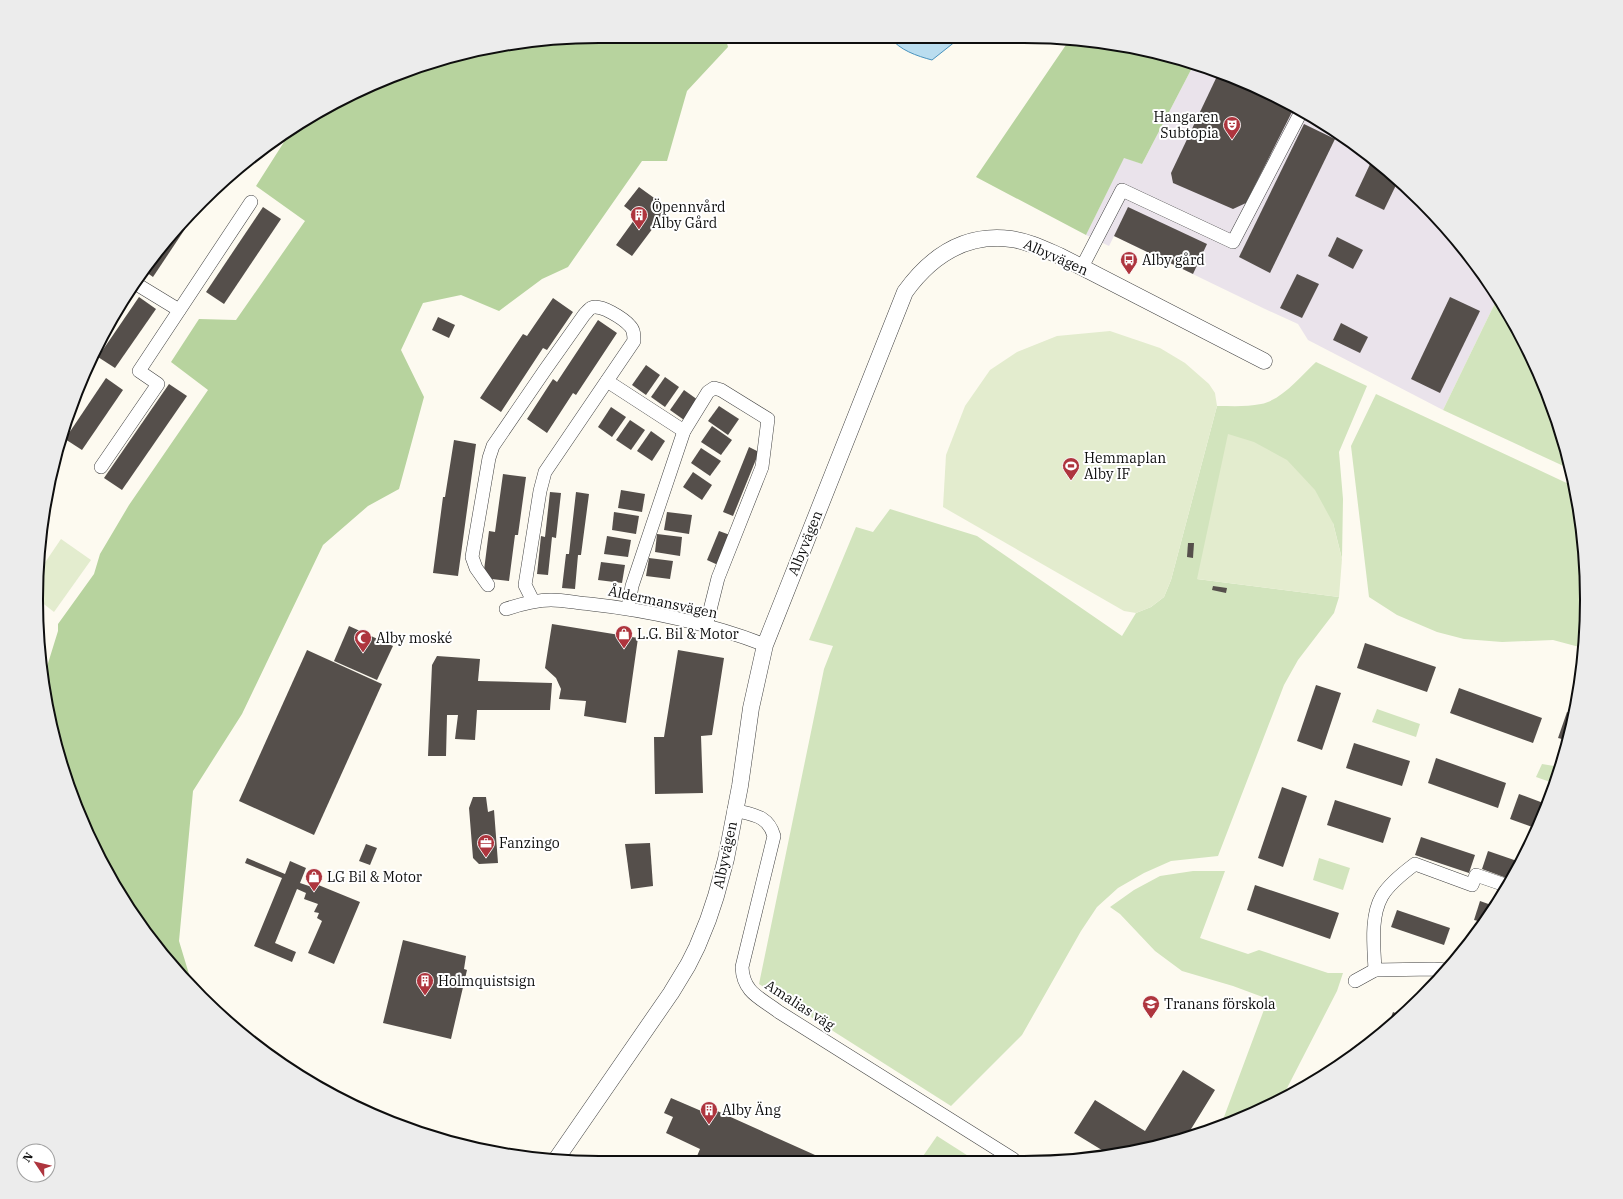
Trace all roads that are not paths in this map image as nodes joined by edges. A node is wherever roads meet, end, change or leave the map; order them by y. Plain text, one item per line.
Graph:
1 (1299, 116) edge
2 (251, 202) dead end
3 (1082, 268) junction
4 (140, 286) edge
5 (179, 310) junction
6 (1264, 361) dead end
7 (607, 381) junction
8 (684, 431) junction
9 (102, 467) dead end
10 (488, 585) dead end
11 (533, 601) junction
12 (628, 608) junction
13 (506, 609) dead end
14 (706, 626) junction
15 (764, 645) junction
16 (734, 810) junction
17 (1501, 884) edge
18 (1439, 969) edge
19 (1375, 970) junction
20 (1355, 981) dead end
21 (559, 1155) edge
22 (1008, 1156) edge

1 - 3 street
2 - 5 street
3 - 6 street, Albyvägen
3 - 15 street, Albyvägen
4 - 5 street
5 - 9 street
7 - 8 street
7 - 10 street
7 - 11 street
8 - 12 street
8 - 14 street
11 - 12 street, Åldermansvägen
11 - 13 street, Åldermansvägen
12 - 14 street, Åldermansvägen
14 - 15 street, Åldermansvägen
15 - 16 street, Albyvägen
16 - 21 street, Albyvägen
16 - 22 street, Amalias väg
17 - 19 street
18 - 19 street
19 - 20 street

